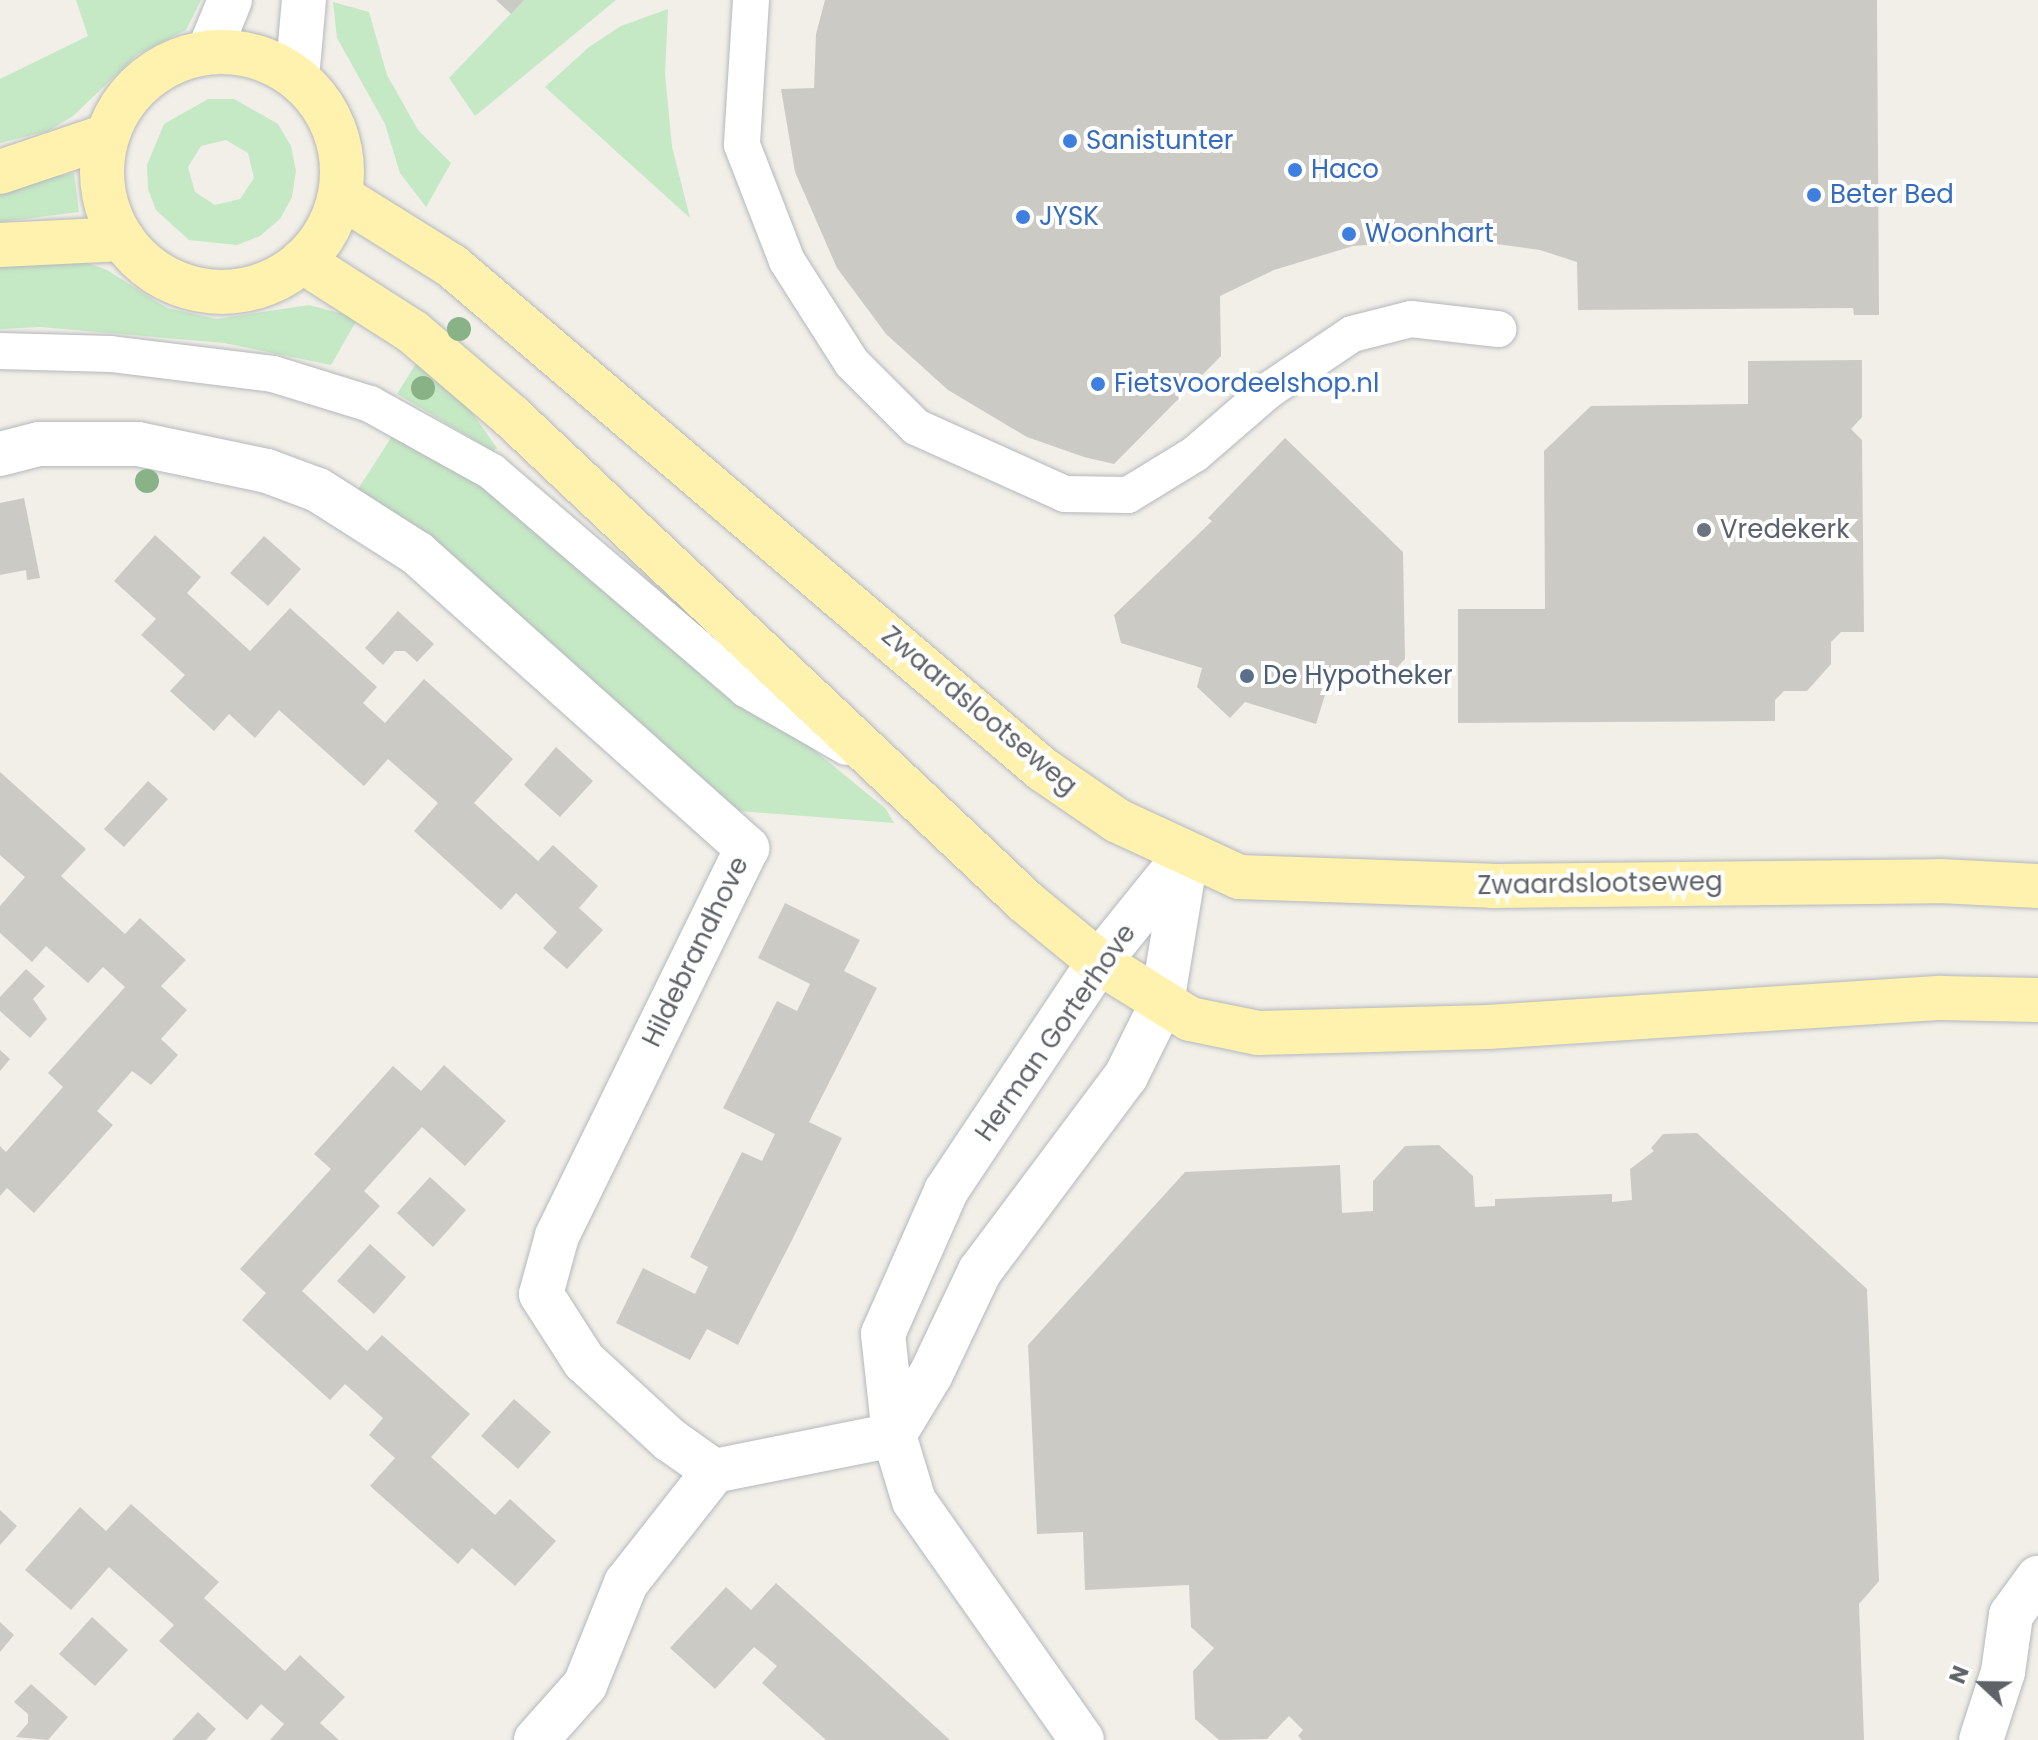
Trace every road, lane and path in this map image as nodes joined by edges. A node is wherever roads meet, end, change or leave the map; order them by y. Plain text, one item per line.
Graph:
1 (230, 0) edge
2 (304, 0) edge
3 (751, 0) edge
4 (209, 51) junction
5 (297, 78) junction
6 (107, 136) junction
7 (0, 172) edge
8 (340, 196) junction
9 (123, 239) junction
10 (0, 245) edge
11 (302, 261) junction
12 (1498, 329) dead end
13 (0, 351) edge
14 (0, 454) edge
15 (873, 762) junction
16 (1186, 854) junction
17 (2038, 886) edge
18 (1099, 962) junction
19 (2038, 1000) edge
20 (1162, 1003) junction
21 (894, 1435) junction
22 (714, 1471) junction
23 (2038, 1578) edge
24 (536, 1740) edge
25 (1082, 1740) edge
26 (1981, 1740) edge

1 - 4 street
2 - 5 street
3 - 12 lane
4 - 5 main road
4 - 6 main road
5 - 8 main road
6 - 7 main road
6 - 9 main road
8 - 11 main road
8 - 16 main road, Zwaardslootseweg
9 - 10 main road
9 - 11 main road
11 - 15 main road
13 - 15 lane
14 - 22 street, Hildebrandhove
15 - 18 main road
16 - 17 main road, Zwaardslootseweg
16 - 18 street, Herman Gorterhove
16 - 20 street, Herman Gorterhove
18 - 20 main road
18 - 21 street, Herman Gorterhove
19 - 20 main road
20 - 21 street, Herman Gorterhove
21 - 22 street
21 - 25 street, Herman Gorterhove
22 - 24 street
23 - 26 street

